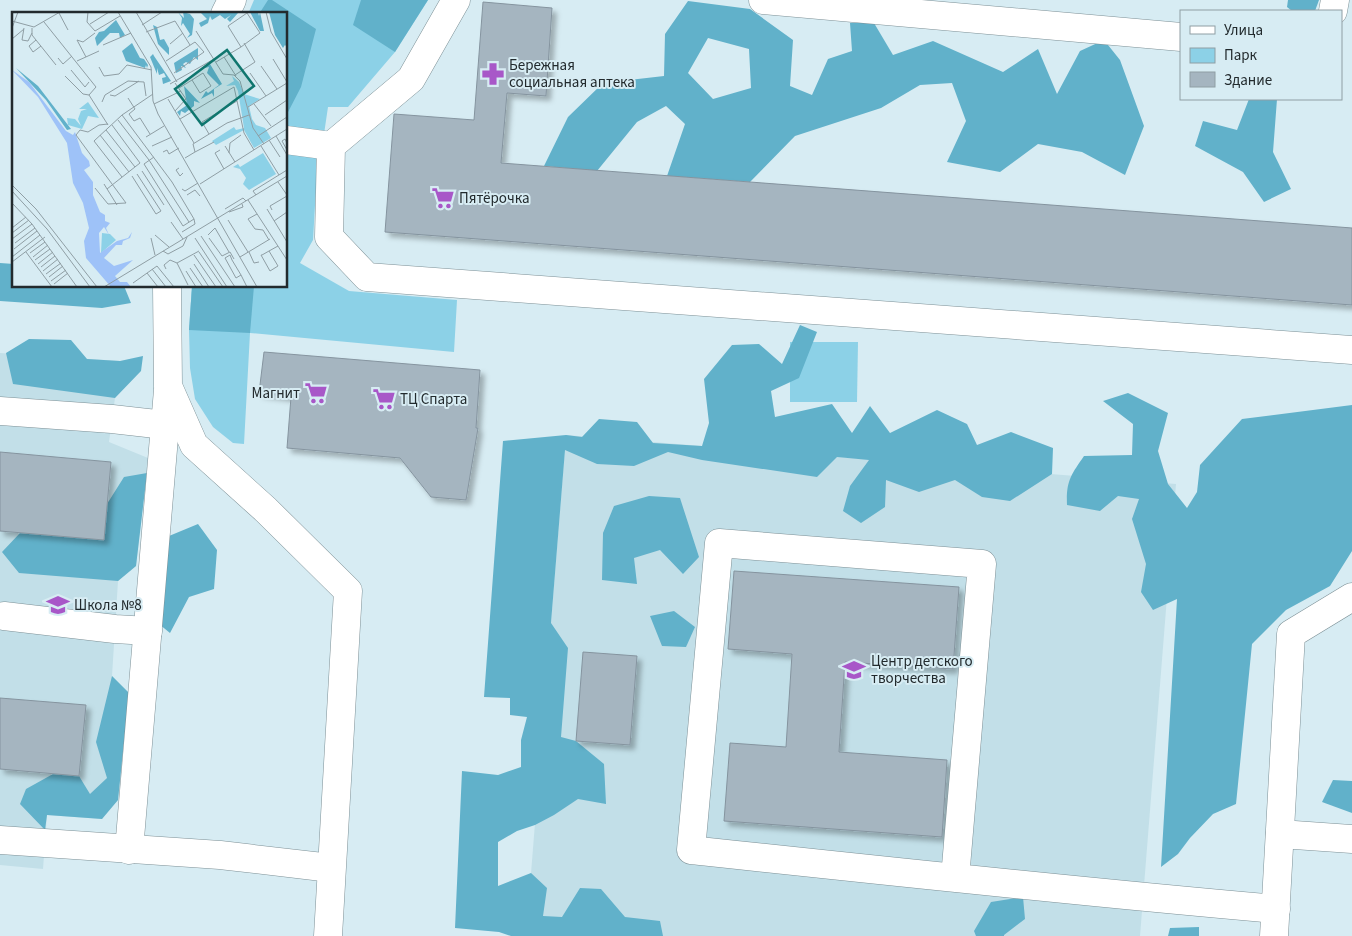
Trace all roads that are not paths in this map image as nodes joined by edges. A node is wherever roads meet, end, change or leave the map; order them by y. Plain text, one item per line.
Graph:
1 (232, 0) edge
2 (456, 0) edge
3 (763, 0) edge
4 (226, 12) edge
5 (1180, 36) edge
6 (288, 140) edge
7 (331, 146) junction
8 (167, 288) edge
9 (1352, 350) edge
10 (168, 386) junction
11 (0, 410) edge
12 (165, 424) junction
13 (1352, 598) edge
14 (4, 616) dead end
15 (148, 631) junction
16 (1280, 834) junction
17 (1352, 839) edge
18 (0, 840) edge
19 (129, 850) junction
20 (331, 868) junction
21 (955, 878) junction
22 (1276, 909) junction
23 (328, 936) edge
24 (1274, 936) edge

1 - 4 lane
2 - 7 lane
3 - 5 lane
6 - 7 lane
7 - 9 lane
8 - 10 lane
10 - 12 lane
10 - 20 lane
11 - 12 lane
12 - 15 lane
13 - 16 lane
14 - 15 lane
15 - 19 lane
16 - 17 lane
16 - 22 lane
18 - 19 lane
19 - 20 lane
20 - 23 lane
21 - 21 lane
21 - 22 lane
22 - 24 lane

